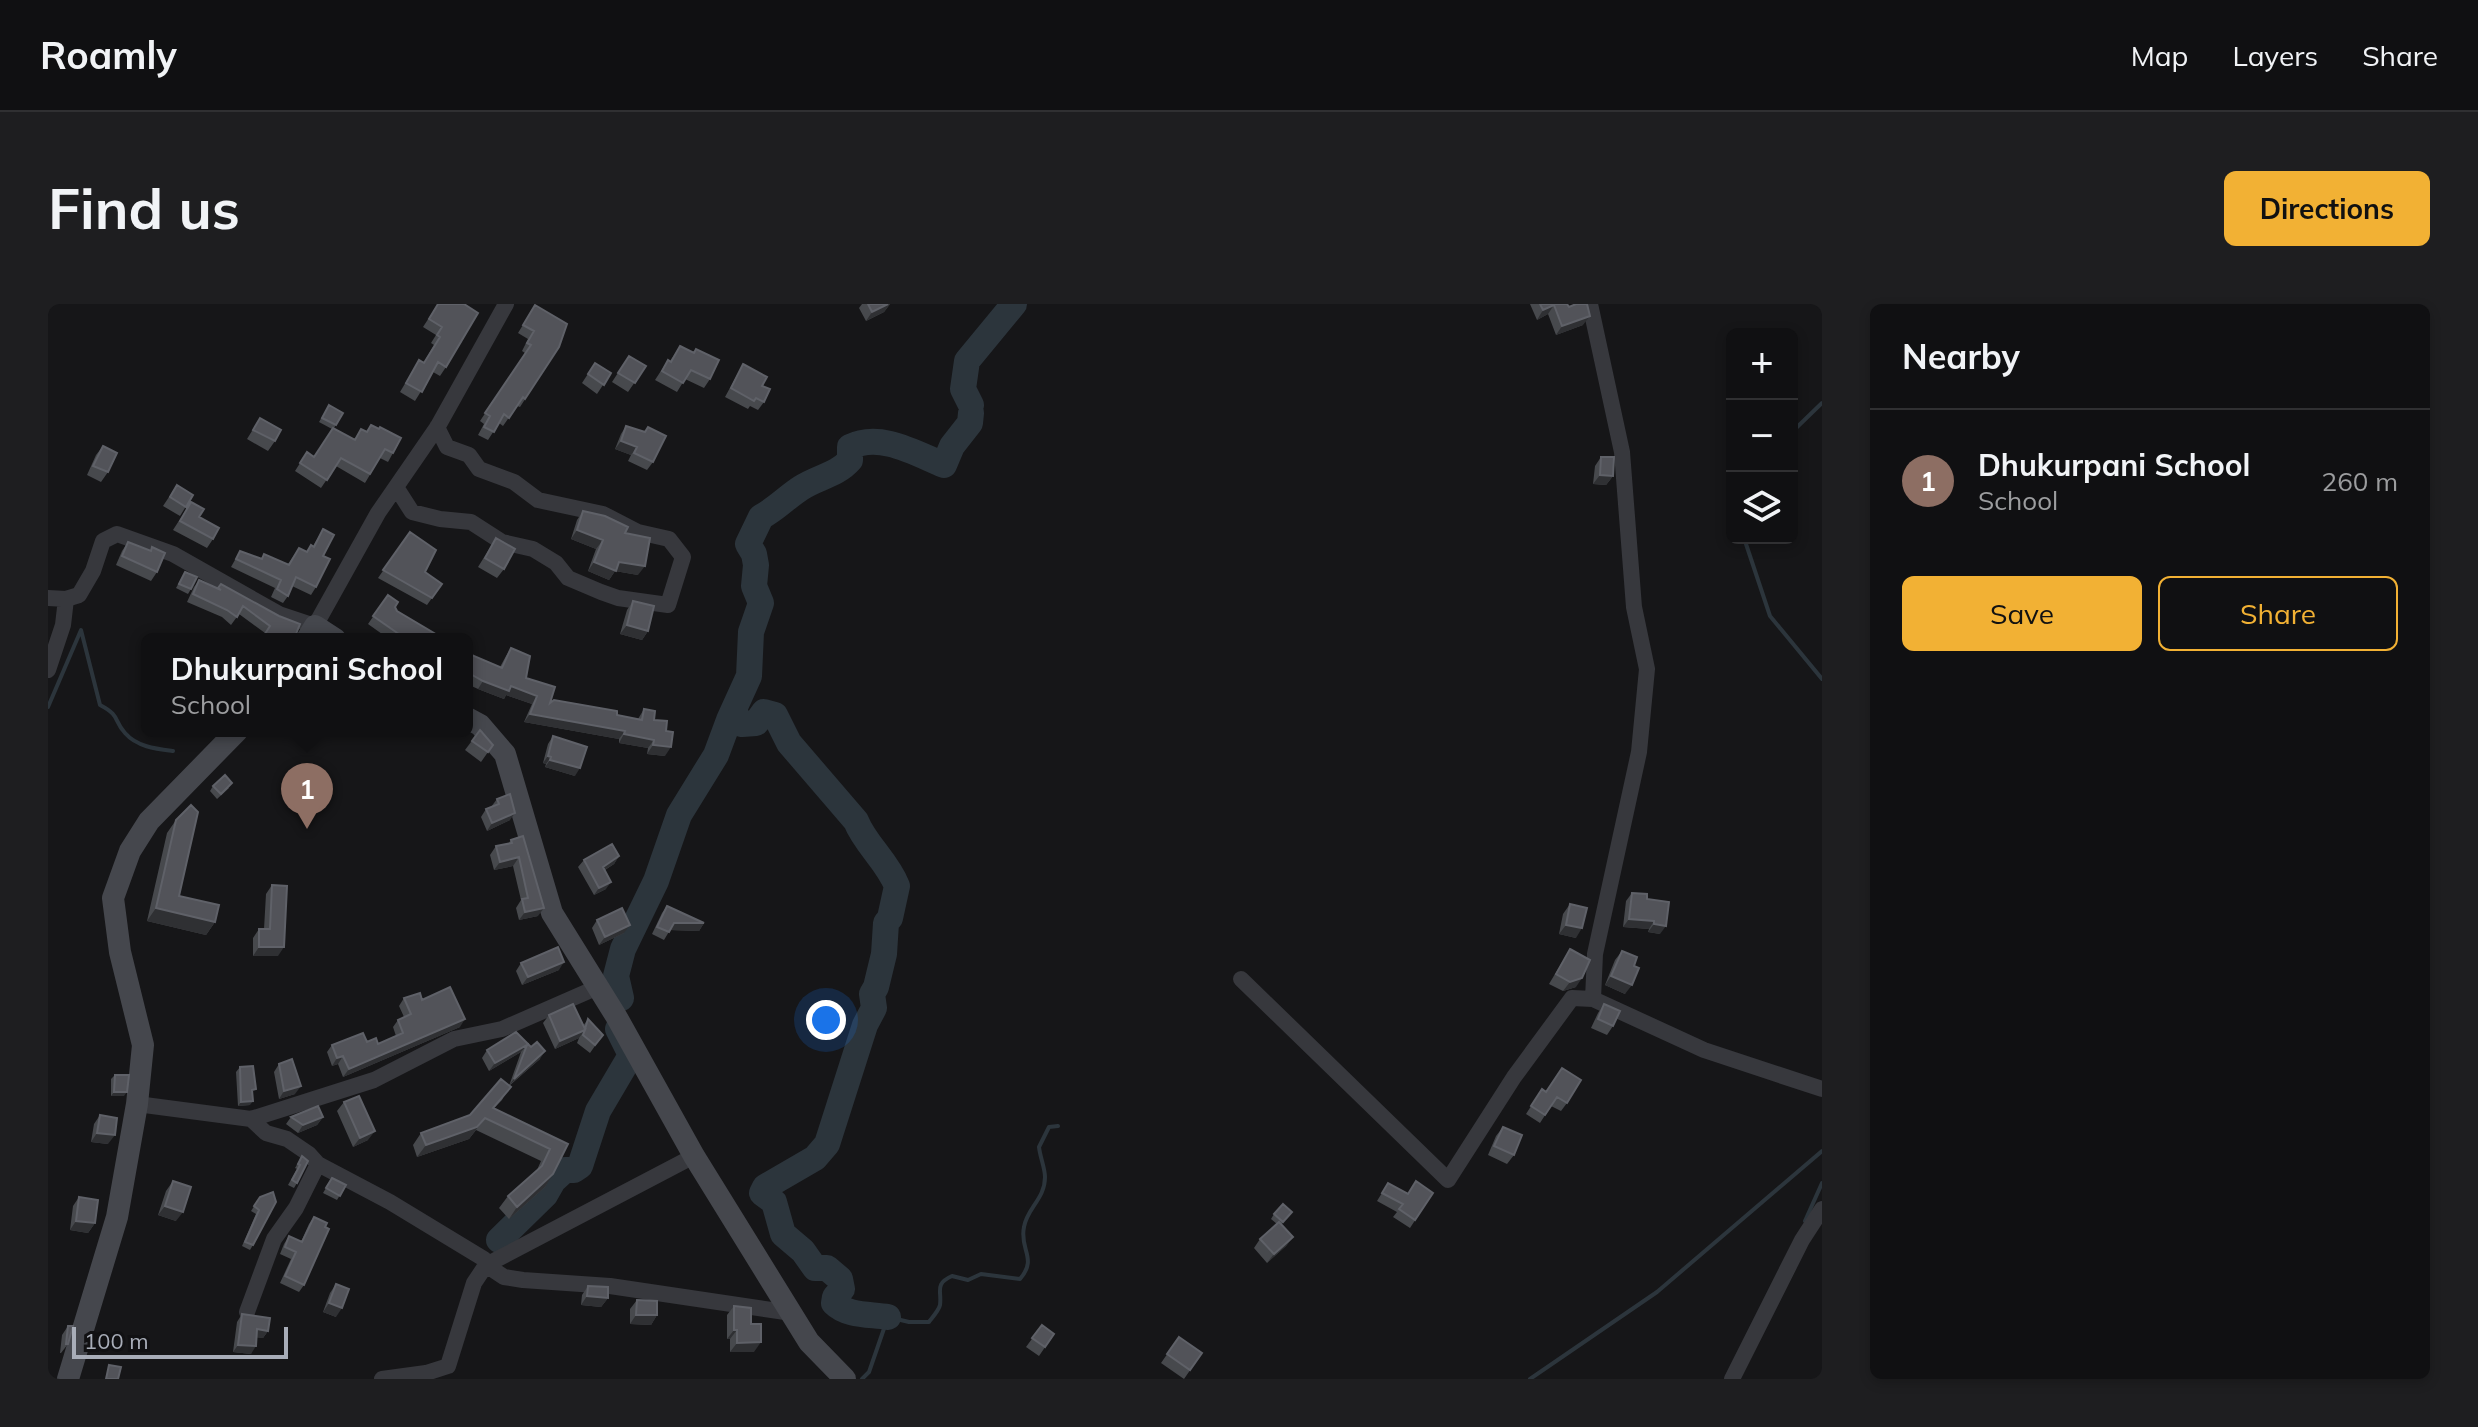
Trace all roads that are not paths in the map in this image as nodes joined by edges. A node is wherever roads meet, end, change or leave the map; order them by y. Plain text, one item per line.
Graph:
1 (506, 304) edge
2 (1590, 304) edge
3 (437, 427) junction
4 (396, 487) junction
5 (48, 598) edge
6 (66, 599) junction
7 (311, 632) edge
8 (48, 670) edge
9 (473, 721) edge
10 (231, 737) edge
11 (1241, 979) dead end
12 (598, 987) junction
13 (1593, 999) junction
14 (1822, 1089) edge
15 (137, 1104) junction
16 (251, 1119) junction
17 (694, 1156) junction
18 (318, 1164) junction
19 (1822, 1209) edge
20 (486, 1265) junction
21 (247, 1312) edge
22 (792, 1313) junction
23 (68, 1379) edge
24 (382, 1379) edge
25 (845, 1379) edge
26 (1732, 1379) edge

1 - 3 street
2 - 13 street
3 - 4 street
3 - 4 street
4 - 7 street
5 - 6 street
6 - 7 street
6 - 8 street
9 - 12 street
10 - 15 street
11 - 13 street
12 - 16 street
12 - 17 street
13 - 14 street
15 - 16 street
15 - 23 street
16 - 18 street
17 - 20 street
17 - 22 street
18 - 20 street
18 - 21 street
19 - 26 street
20 - 22 street
20 - 24 street
22 - 25 street

